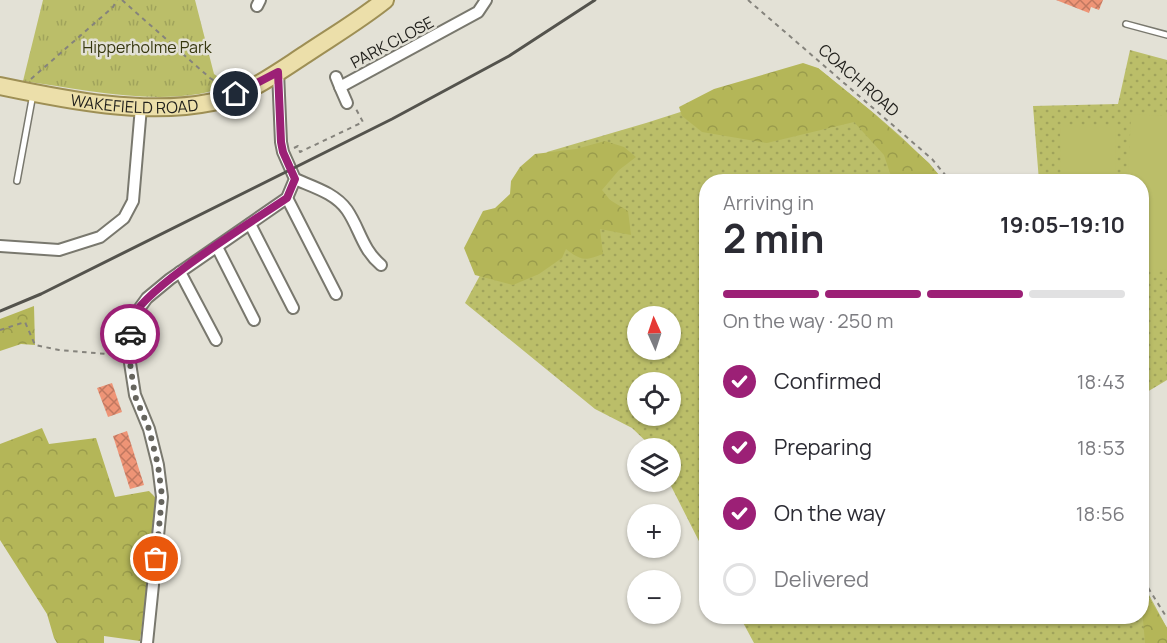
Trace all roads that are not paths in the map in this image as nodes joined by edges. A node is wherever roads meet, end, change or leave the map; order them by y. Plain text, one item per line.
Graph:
1 (385, 0) edge
2 (486, 0) edge
3 (1126, 24) dead end
4 (1167, 35) edge
5 (278, 72) junction
6 (0, 86) edge
7 (26, 91) junction
8 (347, 103) road end
9 (141, 107) junction
10 (295, 179) junction
11 (17, 181) dead end
12 (287, 198) junction
13 (250, 224) junction
14 (0, 246) edge
15 (217, 247) junction
16 (381, 265) dead end
17 (180, 272) junction
18 (336, 294) dead end
19 (293, 308) dead end
20 (255, 320) dead end
21 (216, 340) dead end
22 (147, 643) edge

1 - 5 main road, WAKEFIELD ROAD
2 - 8 street, PARK CLOSE
3 - 4 lane
5 - 9 main road, WAKEFIELD ROAD
5 - 10 street
6 - 7 main road, WAKEFIELD ROAD
7 - 9 main road, WAKEFIELD ROAD
7 - 11 lane
9 - 14 street
10 - 12 street
10 - 16 street
12 - 13 street
12 - 18 street
13 - 15 street
13 - 19 street
15 - 17 street
15 - 20 street
17 - 21 street
17 - 22 street

